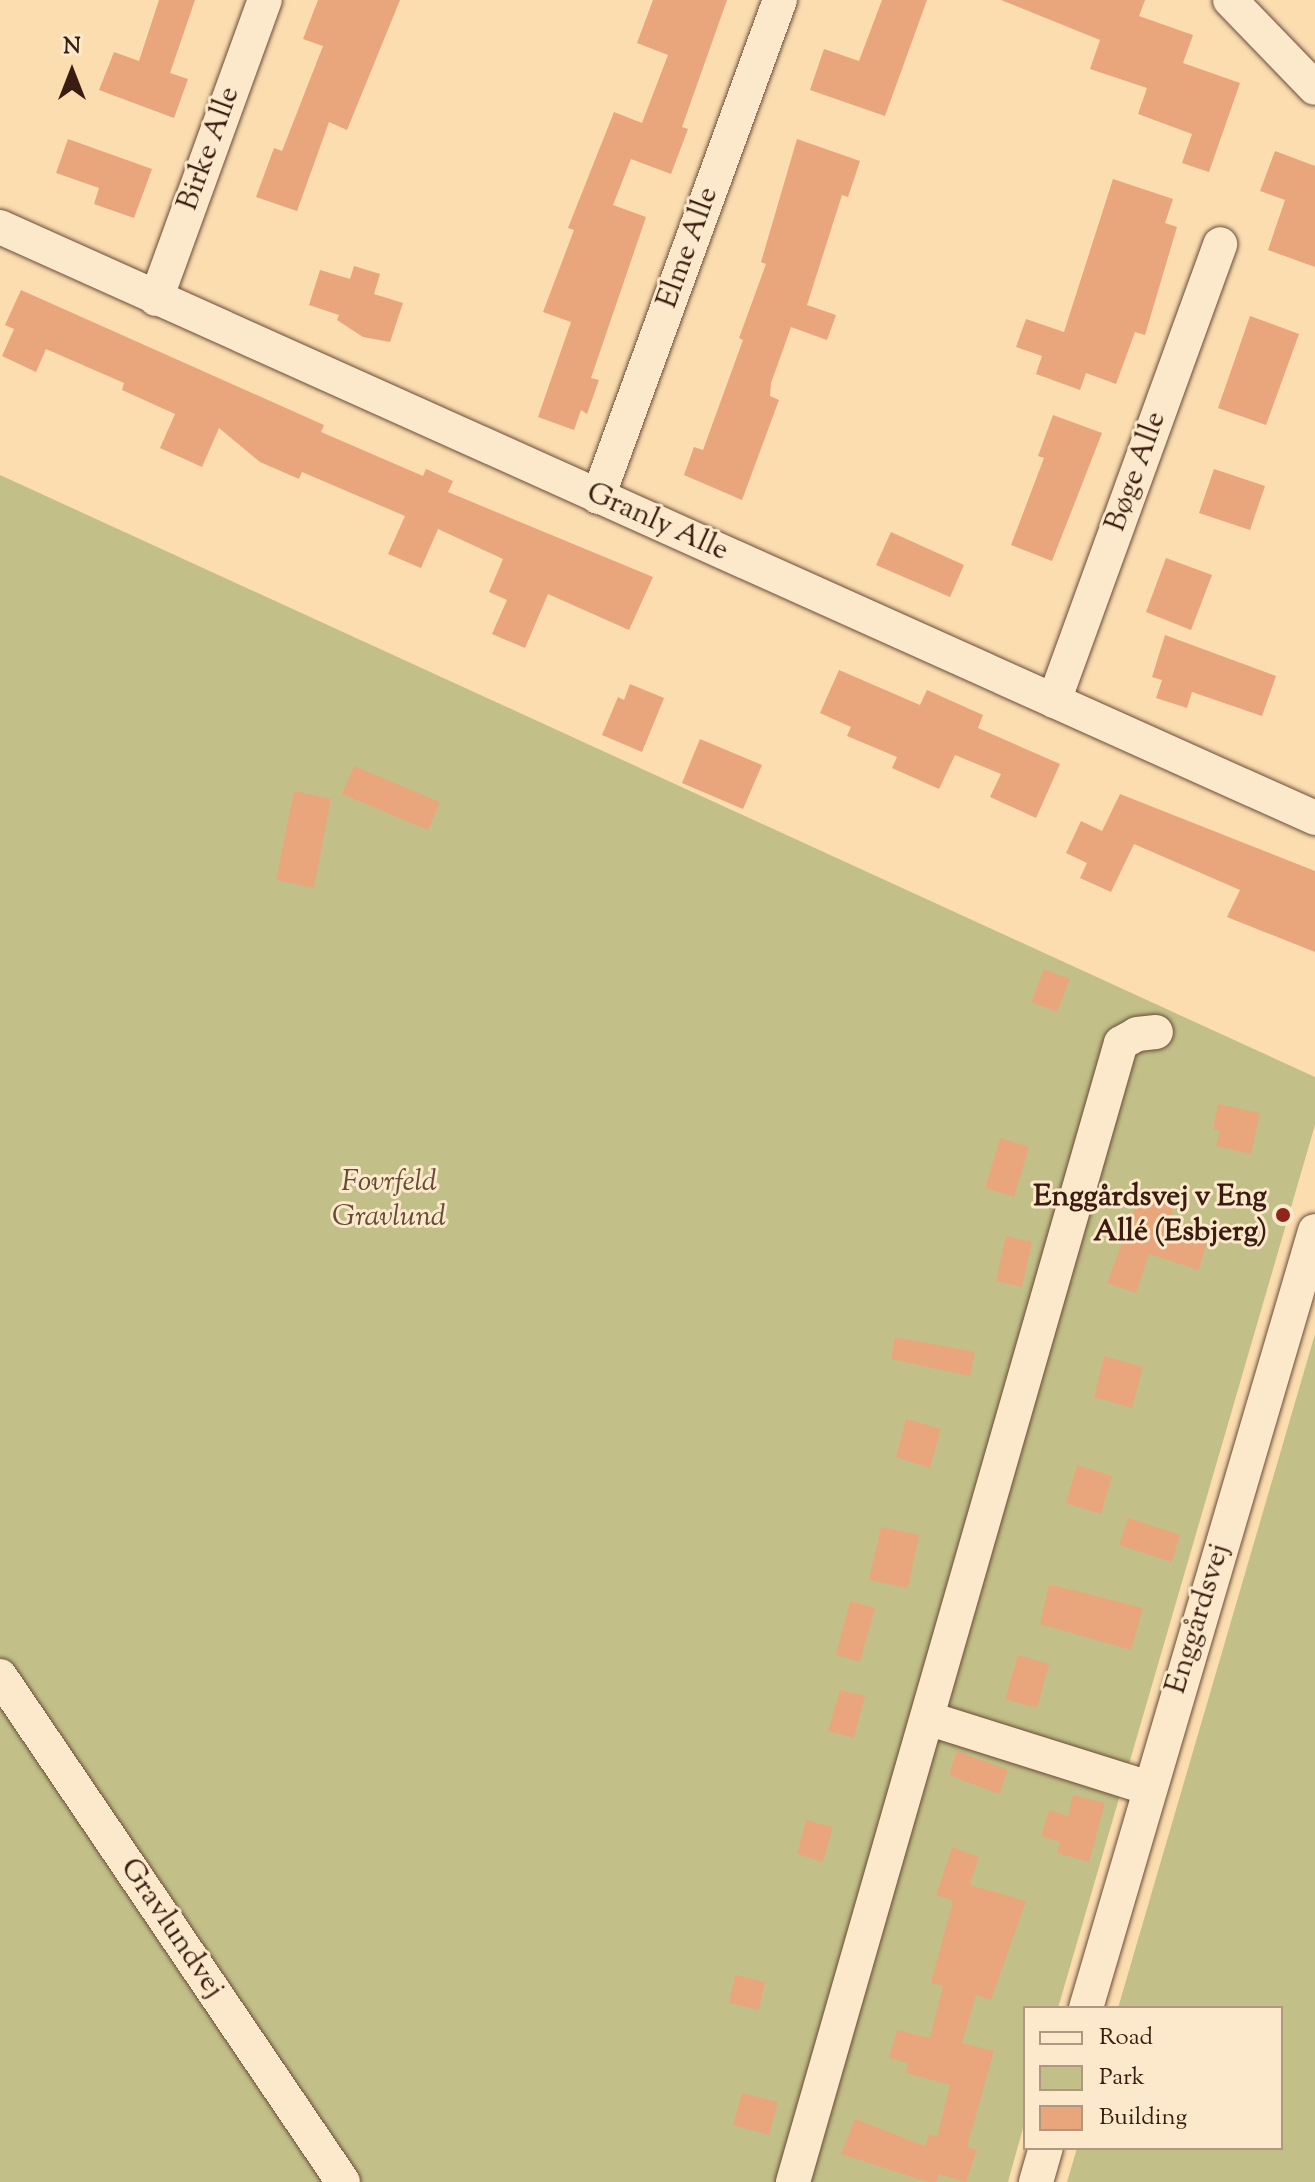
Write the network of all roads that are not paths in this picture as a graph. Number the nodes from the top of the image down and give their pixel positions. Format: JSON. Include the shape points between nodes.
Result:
{"nodes":[{"id":1,"x":265,"y":0,"type":"edge"},
{"id":2,"x":780,"y":0,"type":"edge"},
{"id":3,"x":1230,"y":0,"type":"edge"},
{"id":4,"x":1315,"y":88,"type":"edge"},
{"id":5,"x":0,"y":227,"type":"edge"},
{"id":6,"x":1220,"y":244,"type":"dead end"},
{"id":7,"x":156,"y":299,"type":"junction"},
{"id":8,"x":598,"y":497,"type":"junction"},
{"id":9,"x":1054,"y":701,"type":"junction"},
{"id":10,"x":1315,"y":818,"type":"edge"},
{"id":11,"x":1156,"y":1032,"type":"dead end"},
{"id":12,"x":1315,"y":1231,"type":"edge"},
{"id":13,"x":0,"y":1676,"type":"edge"},
{"id":14,"x":930,"y":1719,"type":"junction"},
{"id":15,"x":1149,"y":1788,"type":"junction"},
{"id":16,"x":1087,"y":2006,"type":"edge"},
{"id":17,"x":1045,"y":2150,"type":"edge"},
{"id":18,"x":343,"y":2182,"type":"edge"},
{"id":19,"x":793,"y":2182,"type":"edge"},
{"id":20,"x":1036,"y":2182,"type":"edge"}],
"edges":[{"from":1,"to":7,"type":"street","name":"Birke Alle"},
{"from":2,"to":8,"type":"street","name":"Elme Alle"},
{"from":3,"to":4,"type":"street"},
{"from":5,"to":7,"type":"street","name":"Granly Alle"},
{"from":6,"to":9,"type":"street","name":"Bøge Alle"},
{"from":7,"to":8,"type":"street","name":"Granly Alle"},
{"from":8,"to":9,"type":"street","name":"Granly Alle"},
{"from":9,"to":10,"type":"street","name":"Granly Alle"},
{"from":11,"to":14,"type":"street","via":[[1121,1043]]},
{"from":12,"to":15,"type":"street","name":"Enggårdsvej"},
{"from":13,"to":18,"type":"street","name":"Gravlundvej"},
{"from":14,"to":15,"type":"street"},
{"from":14,"to":19,"type":"street"},
{"from":15,"to":16,"type":"street","name":"Enggårdsvej"},
{"from":17,"to":20,"type":"street"}]}
